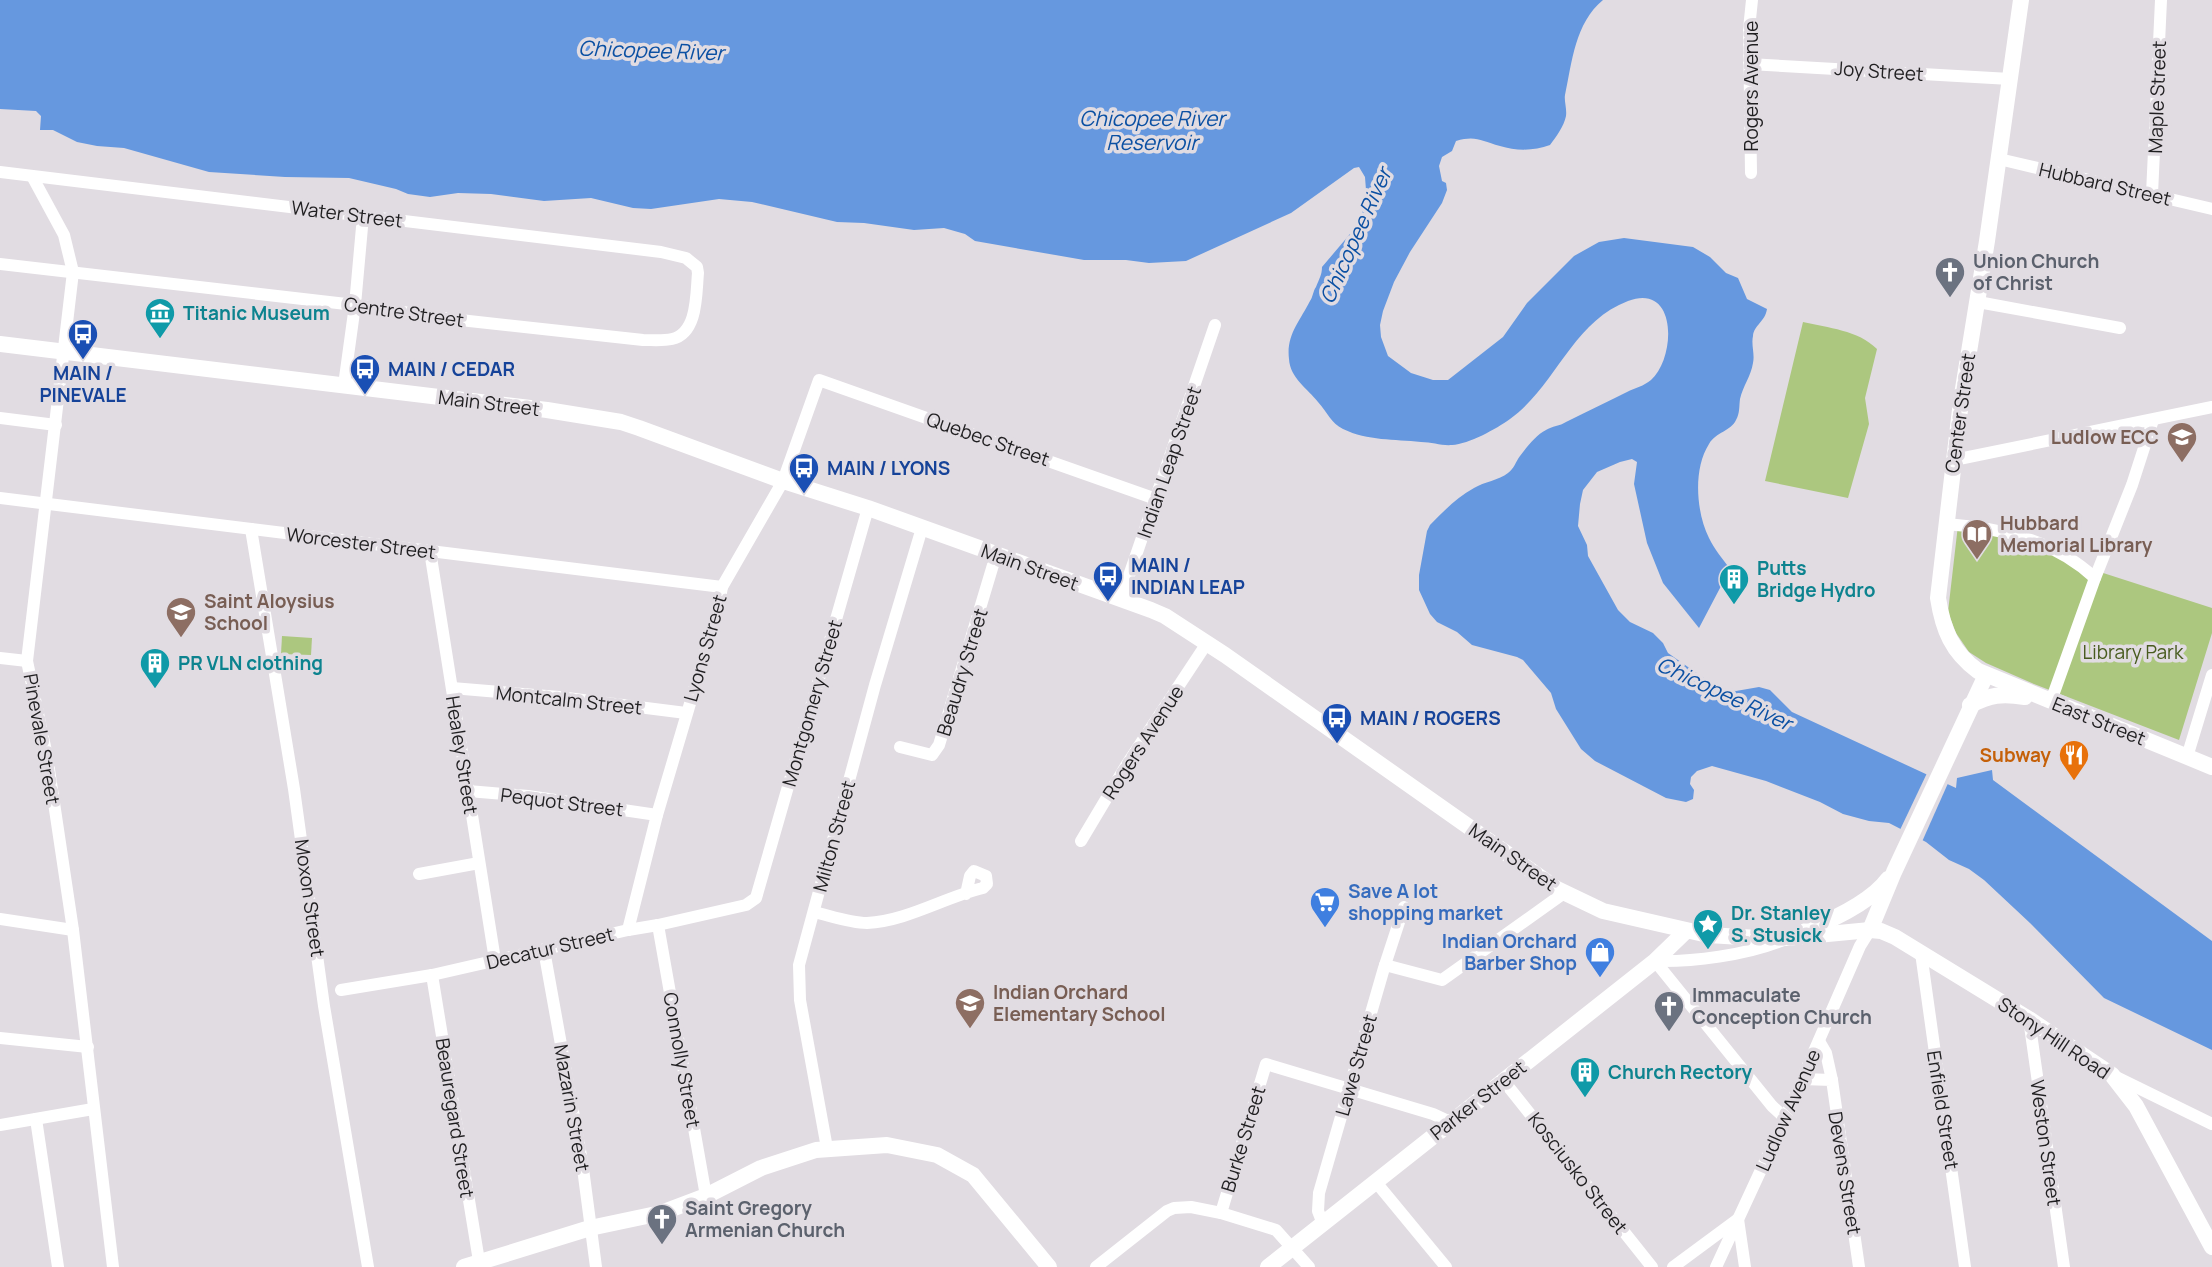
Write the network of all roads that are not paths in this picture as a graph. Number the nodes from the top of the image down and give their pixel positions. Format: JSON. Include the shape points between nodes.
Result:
{"nodes":[{"id":1,"x":1752,"y":0,"type":"edge"},
{"id":2,"x":2021,"y":0,"type":"edge"},
{"id":3,"x":2161,"y":0,"type":"edge"},
{"id":4,"x":1749,"y":64,"type":"junction"},
{"id":5,"x":2010,"y":79,"type":"junction"},
{"id":6,"x":1999,"y":159,"type":"junction"},
{"id":7,"x":0,"y":172,"type":"edge"},
{"id":8,"x":1752,"y":173,"type":"dead end"},
{"id":9,"x":32,"y":176,"type":"junction"},
{"id":10,"x":2152,"y":194,"type":"junction"},
{"id":11,"x":2212,"y":209,"type":"edge"},
{"id":12,"x":363,"y":216,"type":"junction"},
{"id":13,"x":0,"y":264,"type":"edge"},
{"id":14,"x":73,"y":272,"type":"junction"},
{"id":15,"x":1978,"y":302,"type":"junction"},
{"id":16,"x":355,"y":305,"type":"junction"},
{"id":17,"x":1216,"y":325,"type":"dead end"},
{"id":18,"x":2120,"y":328,"type":"dead end"},
{"id":19,"x":682,"y":335,"type":"joint"},
{"id":20,"x":0,"y":344,"type":"edge"},
{"id":21,"x":65,"y":352,"type":"junction"},
{"id":22,"x":819,"y":380,"type":"joint"},
{"id":23,"x":344,"y":385,"type":"junction"},
{"id":24,"x":2212,"y":407,"type":"edge"},
{"id":25,"x":0,"y":418,"type":"edge"},
{"id":26,"x":2152,"y":420,"type":"junction"},
{"id":27,"x":56,"y":425,"type":"junction"},
{"id":28,"x":1954,"y":460,"type":"junction"},
{"id":29,"x":783,"y":481,"type":"junction"},
{"id":30,"x":0,"y":498,"type":"edge"},
{"id":31,"x":1156,"y":499,"type":"junction"},
{"id":32,"x":47,"y":503,"type":"junction"},
{"id":33,"x":867,"y":508,"type":"junction"},
{"id":34,"x":1945,"y":524,"type":"junction"},
{"id":35,"x":922,"y":528,"type":"junction"},
{"id":36,"x":251,"y":529,"type":"junction"},
{"id":37,"x":429,"y":551,"type":"junction"},
{"id":38,"x":996,"y":555,"type":"junction"},
{"id":39,"x":2095,"y":578,"type":"junction"},
{"id":40,"x":722,"y":587,"type":"junction"},
{"id":41,"x":1121,"y":599,"type":"junction"},
{"id":42,"x":1950,"y":640,"type":"junction"},
{"id":43,"x":1207,"y":643,"type":"junction"},
{"id":44,"x":0,"y":658,"type":"edge"},
{"id":45,"x":27,"y":661,"type":"junction"},
{"id":46,"x":1986,"y":675,"type":"junction"},
{"id":47,"x":2212,"y":675,"type":"edge"},
{"id":48,"x":452,"y":688,"type":"junction"},
{"id":49,"x":2052,"y":701,"type":"junction"},
{"id":50,"x":1970,"y":705,"type":"junction"},
{"id":51,"x":686,"y":713,"type":"junction"},
{"id":52,"x":900,"y":747,"type":"dead end"},
{"id":53,"x":2187,"y":757,"type":"junction"},
{"id":54,"x":2212,"y":767,"type":"edge"},
{"id":55,"x":468,"y":791,"type":"junction"},
{"id":56,"x":657,"y":815,"type":"junction"},
{"id":57,"x":1081,"y":841,"type":"dead end"},
{"id":58,"x":479,"y":863,"type":"junction"},
{"id":59,"x":1894,"y":872,"type":"junction"},
{"id":60,"x":419,"y":874,"type":"dead end"},
{"id":61,"x":1564,"y":893,"type":"junction"},
{"id":62,"x":966,"y":894,"type":"dead end"},
{"id":63,"x":756,"y":898,"type":"joint"},
{"id":64,"x":1404,"y":907,"type":"dead end"},
{"id":65,"x":814,"y":912,"type":"junction"},
{"id":66,"x":0,"y":919,"type":"edge"},
{"id":67,"x":658,"y":925,"type":"junction"},
{"id":68,"x":73,"y":930,"type":"junction"},
{"id":69,"x":628,"y":930,"type":"junction"},
{"id":70,"x":1870,"y":930,"type":"junction"},
{"id":71,"x":1686,"y":931,"type":"junction"},
{"id":72,"x":1789,"y":938,"type":"junction"},
{"id":73,"x":544,"y":950,"type":"junction"},
{"id":74,"x":1921,"y":953,"type":"junction"},
{"id":75,"x":495,"y":960,"type":"junction"},
{"id":76,"x":1655,"y":961,"type":"junction"},
{"id":77,"x":1385,"y":964,"type":"junction"},
{"id":78,"x":432,"y":975,"type":"junction"},
{"id":79,"x":1972,"y":983,"type":"joint"},
{"id":80,"x":341,"y":990,"type":"dead end"},
{"id":81,"x":2029,"y":1019,"type":"junction"},
{"id":82,"x":0,"y":1038,"type":"edge"},
{"id":83,"x":1819,"y":1041,"type":"junction"},
{"id":84,"x":88,"y":1046,"type":"junction"},
{"id":85,"x":2112,"y":1075,"type":"junction"},
{"id":86,"x":1802,"y":1079,"type":"junction"},
{"id":87,"x":1503,"y":1080,"type":"junction"},
{"id":88,"x":1832,"y":1080,"type":"junction"},
{"id":89,"x":1349,"y":1088,"type":"junction"},
{"id":90,"x":93,"y":1109,"type":"junction"},
{"id":91,"x":1785,"y":1118,"type":"junction"},
{"id":92,"x":36,"y":1119,"type":"junction"},
{"id":93,"x":1450,"y":1122,"type":"junction"},
{"id":94,"x":2212,"y":1124,"type":"edge"},
{"id":95,"x":0,"y":1125,"type":"edge"},
{"id":96,"x":828,"y":1148,"type":"junction"},
{"id":97,"x":1375,"y":1181,"type":"junction"},
{"id":98,"x":706,"y":1196,"type":"junction"},
{"id":99,"x":1221,"y":1213,"type":"junction"},
{"id":100,"x":1738,"y":1219,"type":"junction"},
{"id":101,"x":1323,"y":1224,"type":"junction"},
{"id":102,"x":590,"y":1228,"type":"junction"},
{"id":103,"x":2212,"y":1247,"type":"edge"},
{"id":104,"x":1293,"y":1248,"type":"junction"},
{"id":105,"x":472,"y":1264,"type":"edge"},
{"id":106,"x":58,"y":1267,"type":"edge"},
{"id":107,"x":113,"y":1267,"type":"edge"},
{"id":108,"x":368,"y":1267,"type":"edge"},
{"id":109,"x":596,"y":1267,"type":"edge"},
{"id":110,"x":1049,"y":1267,"type":"edge"},
{"id":111,"x":1096,"y":1267,"type":"edge"},
{"id":112,"x":1268,"y":1267,"type":"edge"},
{"id":113,"x":1309,"y":1267,"type":"edge"},
{"id":114,"x":1447,"y":1267,"type":"edge"},
{"id":115,"x":1652,"y":1267,"type":"edge"},
{"id":116,"x":1673,"y":1267,"type":"edge"},
{"id":117,"x":1716,"y":1267,"type":"edge"},
{"id":118,"x":1745,"y":1267,"type":"edge"},
{"id":119,"x":1859,"y":1267,"type":"edge"},
{"id":120,"x":1965,"y":1267,"type":"edge"},
{"id":121,"x":2064,"y":1267,"type":"edge"}],
"edges":[{"from":1,"to":4,"type":"street","name":"Rogers Avenue"},
{"from":2,"to":5,"type":"main road","name":"Center Street"},
{"from":3,"to":10,"type":"street","name":"Maple Street"},
{"from":4,"to":5,"type":"street","name":"Joy Street"},
{"from":4,"to":8,"type":"street","name":"Rogers Avenue"},
{"from":5,"to":6,"type":"main road","name":"Center Street"},
{"from":6,"to":10,"type":"street","name":"Hubbard Street"},
{"from":6,"to":15,"type":"main road","name":"Center Street"},
{"from":7,"to":9,"type":"street","name":"Water Street"},
{"from":9,"to":12,"type":"street","name":"Water Street"},
{"from":9,"to":14,"type":"street","name":"Pinevale Street","via":[[64,235]]},
{"from":10,"to":11,"type":"street","name":"Hubbard Street"},
{"from":12,"to":16,"type":"street"},
{"from":12,"to":19,"type":"street","name":"Water Street","via":[[686,258],[698,273],[690,324]]},
{"from":13,"to":14,"type":"street","name":"Centre Street"},
{"from":14,"to":16,"type":"street","name":"Centre Street"},
{"from":14,"to":21,"type":"street","name":"Pinevale Street"},
{"from":15,"to":18,"type":"street"},
{"from":15,"to":28,"type":"main road","name":"Center Street"},
{"from":16,"to":19,"type":"street","name":"Centre Street","via":[[610,338],[661,340]]},
{"from":16,"to":23,"type":"street"},
{"from":17,"to":31,"type":"street","name":"Indian Leap Street"},
{"from":20,"to":21,"type":"main road","name":"Main Street"},
{"from":21,"to":23,"type":"main road","name":"Main Street"},
{"from":21,"to":27,"type":"street","name":"Pinevale Street"},
{"from":22,"to":29,"type":"street","name":"Lyons Street"},
{"from":22,"to":31,"type":"street","name":"Quebec Street"},
{"from":23,"to":29,"type":"main road","name":"Main Street","via":[[621,422]]},
{"from":24,"to":26,"type":"street"},
{"from":25,"to":27,"type":"street"},
{"from":26,"to":28,"type":"street"},
{"from":26,"to":39,"type":"street"},
{"from":27,"to":32,"type":"street","name":"Pinevale Street"},
{"from":28,"to":34,"type":"main road","name":"Center Street"},
{"from":29,"to":33,"type":"main road","name":"Main Street"},
{"from":29,"to":40,"type":"street","name":"Lyons Street"},
{"from":30,"to":32,"type":"street","name":"Worcester Street"},
{"from":31,"to":41,"type":"street","name":"Indian Leap Street"},
{"from":32,"to":36,"type":"street","name":"Worcester Street"},
{"from":32,"to":45,"type":"street","name":"Pinevale Street"},
{"from":33,"to":35,"type":"main road","name":"Main Street"},
{"from":33,"to":63,"type":"street","name":"Montgomery Street"},
{"from":34,"to":39,"type":"street","via":[[2016,534],[2062,553]]},
{"from":34,"to":42,"type":"main road","name":"Center Street","via":[[1938,598],[1941,622]]},
{"from":35,"to":38,"type":"main road","name":"Main Street"},
{"from":35,"to":65,"type":"street","name":"Milton Street"},
{"from":36,"to":37,"type":"street","name":"Worcester Street"},
{"from":36,"to":108,"type":"street","name":"Moxon Street"},
{"from":37,"to":40,"type":"street","name":"Worcester Street"},
{"from":37,"to":48,"type":"street","name":"Healey Street"},
{"from":38,"to":41,"type":"main road","name":"Main Street"},
{"from":38,"to":52,"type":"street","name":"Beaudry Street","via":[[940,745],[932,755]]},
{"from":39,"to":49,"type":"street"},
{"from":40,"to":51,"type":"street","name":"Lyons Street"},
{"from":41,"to":43,"type":"main road","name":"Main Street","via":[[1165,616]]},
{"from":42,"to":46,"type":"main road","name":"Center Street","via":[[1969,664]]},
{"from":42,"to":50,"type":"main road","via":[[1968,683]]},
{"from":43,"to":57,"type":"street","name":"Rogers Avenue"},
{"from":43,"to":61,"type":"main road","name":"Main Street"},
{"from":44,"to":45,"type":"street"},
{"from":45,"to":68,"type":"street","name":"Pinevale Street","via":[[47,756]]},
{"from":46,"to":49,"type":"main road","name":"East Street"},
{"from":46,"to":50,"type":"main road"},
{"from":47,"to":53,"type":"street"},
{"from":48,"to":51,"type":"street","name":"Montcalm Street"},
{"from":48,"to":55,"type":"street","name":"Healey Street"},
{"from":49,"to":50,"type":"main road","via":[[2003,694]]},
{"from":49,"to":53,"type":"main road","name":"East Street"},
{"from":50,"to":59,"type":"main road","name":"Ludlow Avenue"},
{"from":51,"to":56,"type":"street","name":"Lyons Street"},
{"from":53,"to":54,"type":"main road","name":"East Street"},
{"from":55,"to":56,"type":"street","name":"Pequot Street"},
{"from":55,"to":58,"type":"street","name":"Healey Street"},
{"from":56,"to":69,"type":"street","name":"Lyons Street"},
{"from":58,"to":60,"type":"street"},
{"from":58,"to":75,"type":"street","name":"Healey Street"},
{"from":59,"to":70,"type":"main road","name":"Ludlow Avenue"},
{"from":59,"to":72,"type":"main road","via":[[1872,896]]},
{"from":61,"to":71,"type":"main road","name":"Main Street","via":[[1603,911]]},
{"from":61,"to":77,"type":"street","via":[[1442,980]]},
{"from":62,"to":65,"type":"street","via":[[867,923]]},
{"from":63,"to":67,"type":"street","name":"Decatur Street","via":[[746,905]]},
{"from":64,"to":77,"type":"street","name":"Lawe Street"},
{"from":65,"to":96,"type":"street","name":"Milton Street","via":[[800,958],[799,992]]},
{"from":66,"to":68,"type":"street"},
{"from":67,"to":69,"type":"street","name":"Decatur Street"},
{"from":67,"to":98,"type":"street","name":"Connolly Street"},
{"from":68,"to":84,"type":"street","name":"Pinevale Street"},
{"from":69,"to":73,"type":"street","name":"Decatur Street"},
{"from":70,"to":72,"type":"main road","name":"Main Street"},
{"from":70,"to":74,"type":"main road","name":"Main Street","via":[[1895,937]]},
{"from":70,"to":83,"type":"street","name":"Ludlow Avenue"},
{"from":71,"to":72,"type":"main road","name":"Main Street","via":[[1731,938]]},
{"from":71,"to":76,"type":"main road","name":"Parker Street"},
{"from":72,"to":76,"type":"street","via":[[1745,952]]},
{"from":73,"to":75,"type":"street","name":"Decatur Street"},
{"from":73,"to":102,"type":"street","name":"Mazarin Street"},
{"from":74,"to":79,"type":"main road","name":"Main Street"},
{"from":74,"to":120,"type":"street","name":"Enfield Street"},
{"from":75,"to":78,"type":"street","name":"Decatur Street"},
{"from":76,"to":87,"type":"main road","name":"Parker Street"},
{"from":76,"to":91,"type":"street"},
{"from":77,"to":89,"type":"street","name":"Lawe Street"},
{"from":78,"to":80,"type":"street","name":"Decatur Street"},
{"from":78,"to":105,"type":"street","name":"Beauregard Street"},
{"from":79,"to":81,"type":"main road","name":"Stony Hill Road"},
{"from":81,"to":85,"type":"main road","name":"Stony Hill Road"},
{"from":81,"to":121,"type":"street","name":"Weston Street"},
{"from":82,"to":84,"type":"street"},
{"from":83,"to":86,"type":"street","name":"Ludlow Avenue"},
{"from":83,"to":88,"type":"street","name":"Devens Street"},
{"from":84,"to":90,"type":"street","name":"Pinevale Street"},
{"from":85,"to":94,"type":"street"},
{"from":85,"to":103,"type":"main road","name":"Stony Hill Road","via":[[2136,1107]]},
{"from":86,"to":88,"type":"street"},
{"from":86,"to":91,"type":"street","name":"Ludlow Avenue"},
{"from":87,"to":93,"type":"main road","name":"Parker Street"},
{"from":87,"to":115,"type":"street","name":"Kosciusko Street"},
{"from":88,"to":119,"type":"street","name":"Devens Street"},
{"from":89,"to":93,"type":"street"},
{"from":89,"to":99,"type":"street","name":"Burke Street","via":[[1266,1064]]},
{"from":89,"to":101,"type":"street","name":"Lawe Street","via":[[1319,1193]]},
{"from":90,"to":92,"type":"street"},
{"from":90,"to":107,"type":"street","name":"Pinevale Street"},
{"from":91,"to":100,"type":"street","name":"Ludlow Avenue"},
{"from":92,"to":95,"type":"street"},
{"from":92,"to":106,"type":"street"},
{"from":93,"to":97,"type":"main road","name":"Parker Street"},
{"from":96,"to":98,"type":"main road","via":[[761,1168]]},
{"from":96,"to":110,"type":"main road","via":[[887,1145],[937,1155],[973,1175]]},
{"from":97,"to":101,"type":"main road","name":"Parker Street"},
{"from":97,"to":114,"type":"street"},
{"from":98,"to":102,"type":"main road","via":[[661,1213]]},
{"from":99,"to":104,"type":"street","via":[[1276,1230]]},
{"from":99,"to":111,"type":"street","via":[[1191,1207],[1167,1211]]},
{"from":100,"to":116,"type":"street"},
{"from":100,"to":117,"type":"street","name":"Ludlow Avenue"},
{"from":100,"to":118,"type":"street"},
{"from":101,"to":104,"type":"main road","name":"Parker Street"},
{"from":102,"to":105,"type":"main road"},
{"from":102,"to":109,"type":"street","name":"Mazarin Street"},
{"from":104,"to":112,"type":"main road","name":"Parker Street"},
{"from":104,"to":113,"type":"street"}]}
